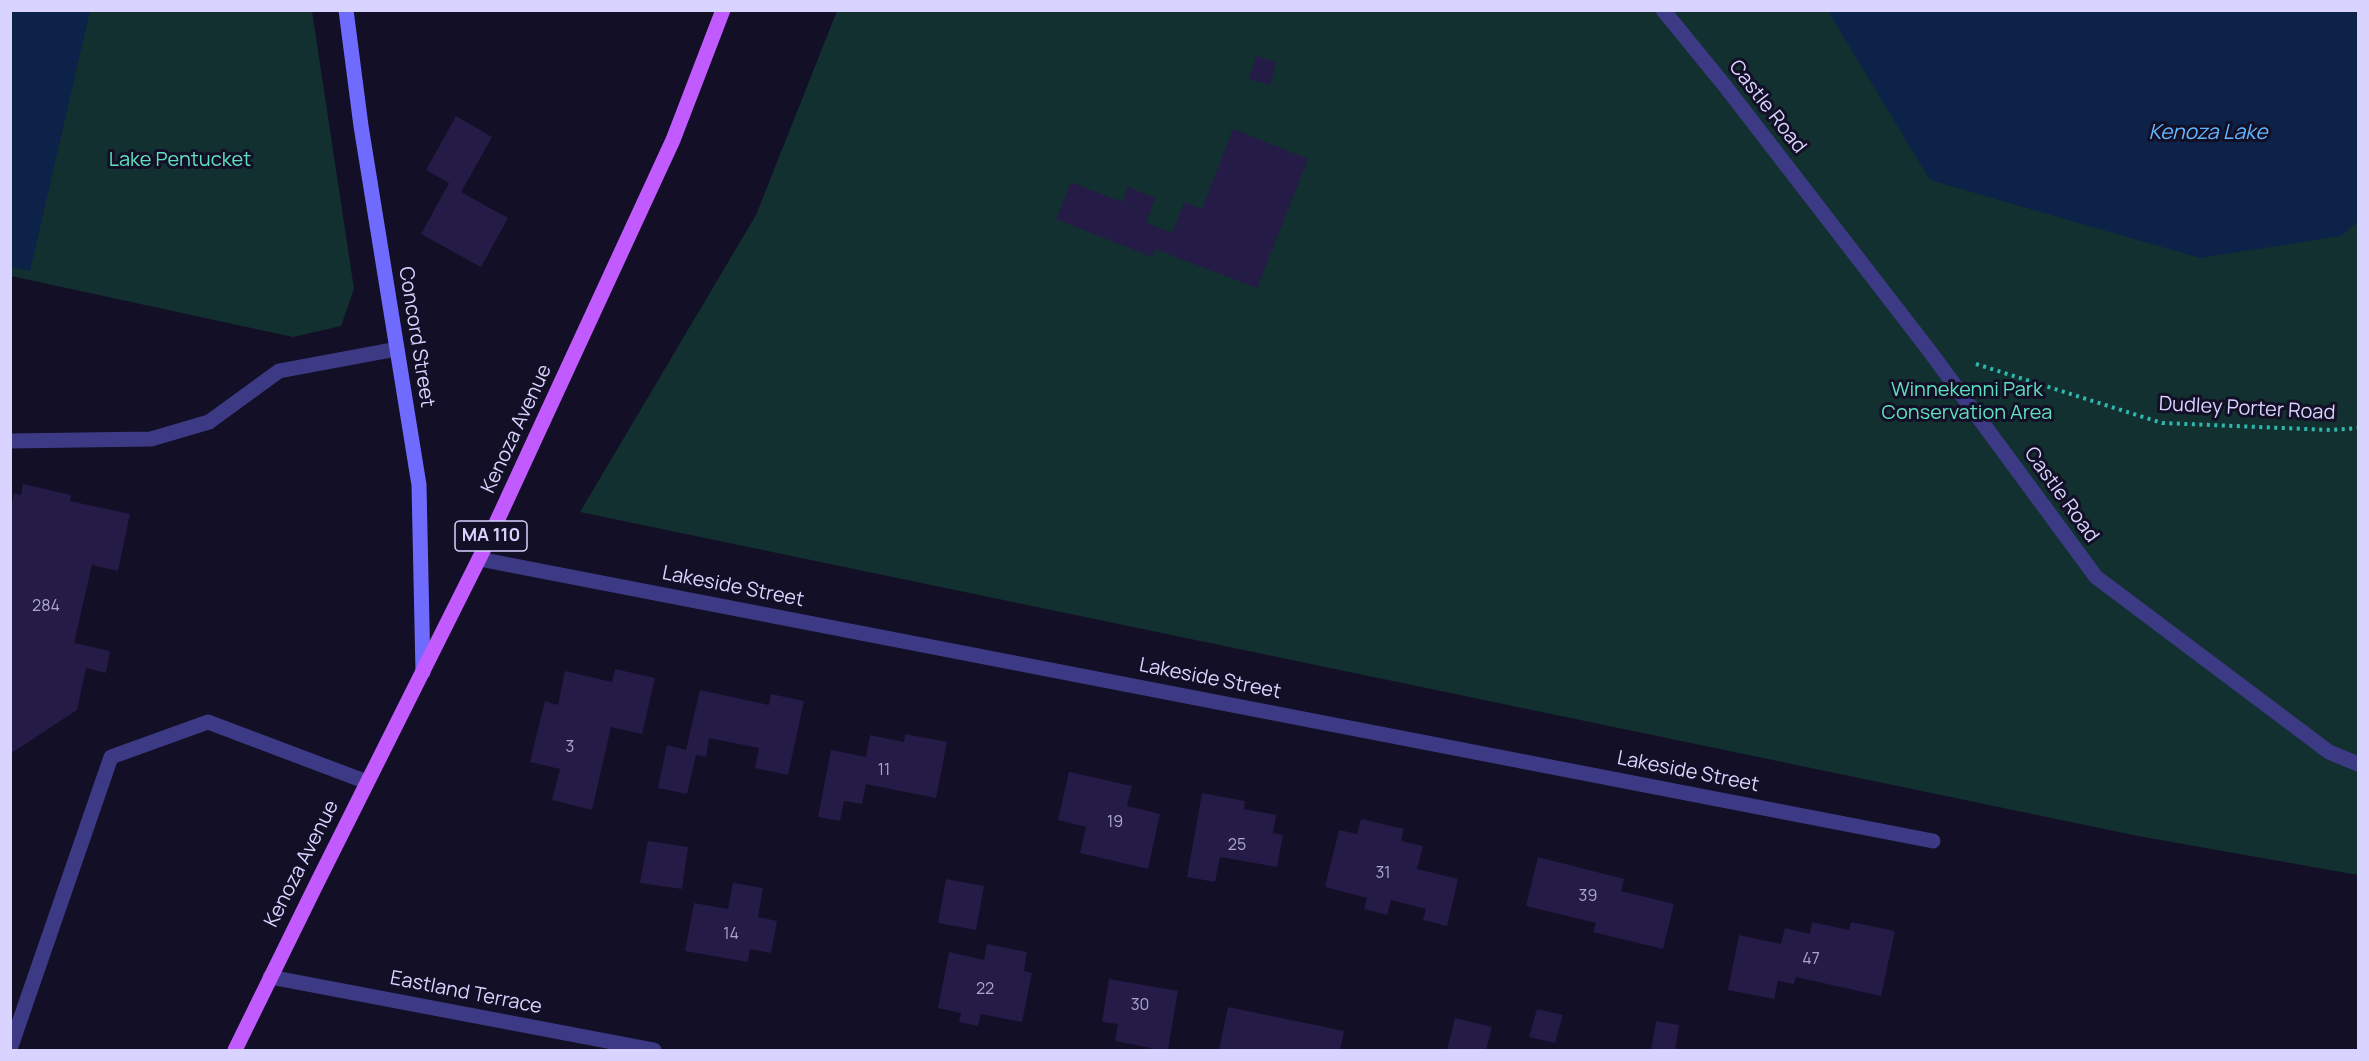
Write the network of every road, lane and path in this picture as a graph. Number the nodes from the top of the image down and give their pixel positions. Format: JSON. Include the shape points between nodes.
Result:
{"nodes":[{"id":1,"x":346,"y":10,"type":"edge"},
{"id":2,"x":723,"y":10,"type":"edge"},
{"id":3,"x":1663,"y":10,"type":"edge"},
{"id":4,"x":1928,"y":348,"type":"junction"},
{"id":5,"x":397,"y":349,"type":"junction"},
{"id":6,"x":2358,"y":428,"type":"edge"},
{"id":7,"x":10,"y":441,"type":"edge"},
{"id":8,"x":479,"y":559,"type":"junction"},
{"id":9,"x":423,"y":672,"type":"junction"},
{"id":10,"x":2358,"y":764,"type":"edge"},
{"id":11,"x":368,"y":782,"type":"junction"},
{"id":12,"x":1934,"y":841,"type":"dead end"},
{"id":13,"x":270,"y":977,"type":"junction"},
{"id":14,"x":10,"y":1049,"type":"edge"},
{"id":15,"x":235,"y":1050,"type":"edge"},
{"id":16,"x":654,"y":1050,"type":"edge"}],
"edges":[{"from":1,"to":5,"type":"main road","name":"Concord Street"},
{"from":2,"to":8,"type":"main road","name":"Kenoza Avenue","number":"MA 110","via":[[673,140]]},
{"from":3,"to":4,"type":"street","name":"Castle Road"},
{"from":4,"to":6,"type":"path","name":"Dudley Porter Road","via":[[2162,423]]},
{"from":4,"to":10,"type":"street","name":"Castle Road","via":[[2096,578],[2329,752]]},
{"from":5,"to":7,"type":"street","via":[[279,371],[209,422],[151,439]]},
{"from":5,"to":9,"type":"main road","name":"Concord Street","via":[[419,485]]},
{"from":8,"to":9,"type":"main road","name":"Kenoza Avenue","number":"MA 110"},
{"from":8,"to":12,"type":"street","name":"Lakeside Street"},
{"from":9,"to":11,"type":"main road","name":"Kenoza Avenue","number":"MA 110"},
{"from":11,"to":13,"type":"main road","name":"Kenoza Avenue","number":"MA 110"},
{"from":11,"to":14,"type":"street","via":[[208,722],[111,758]]},
{"from":13,"to":15,"type":"main road","name":"Kenoza Avenue","number":"MA 110"},
{"from":13,"to":16,"type":"street","name":"Eastland Terrace"}]}
